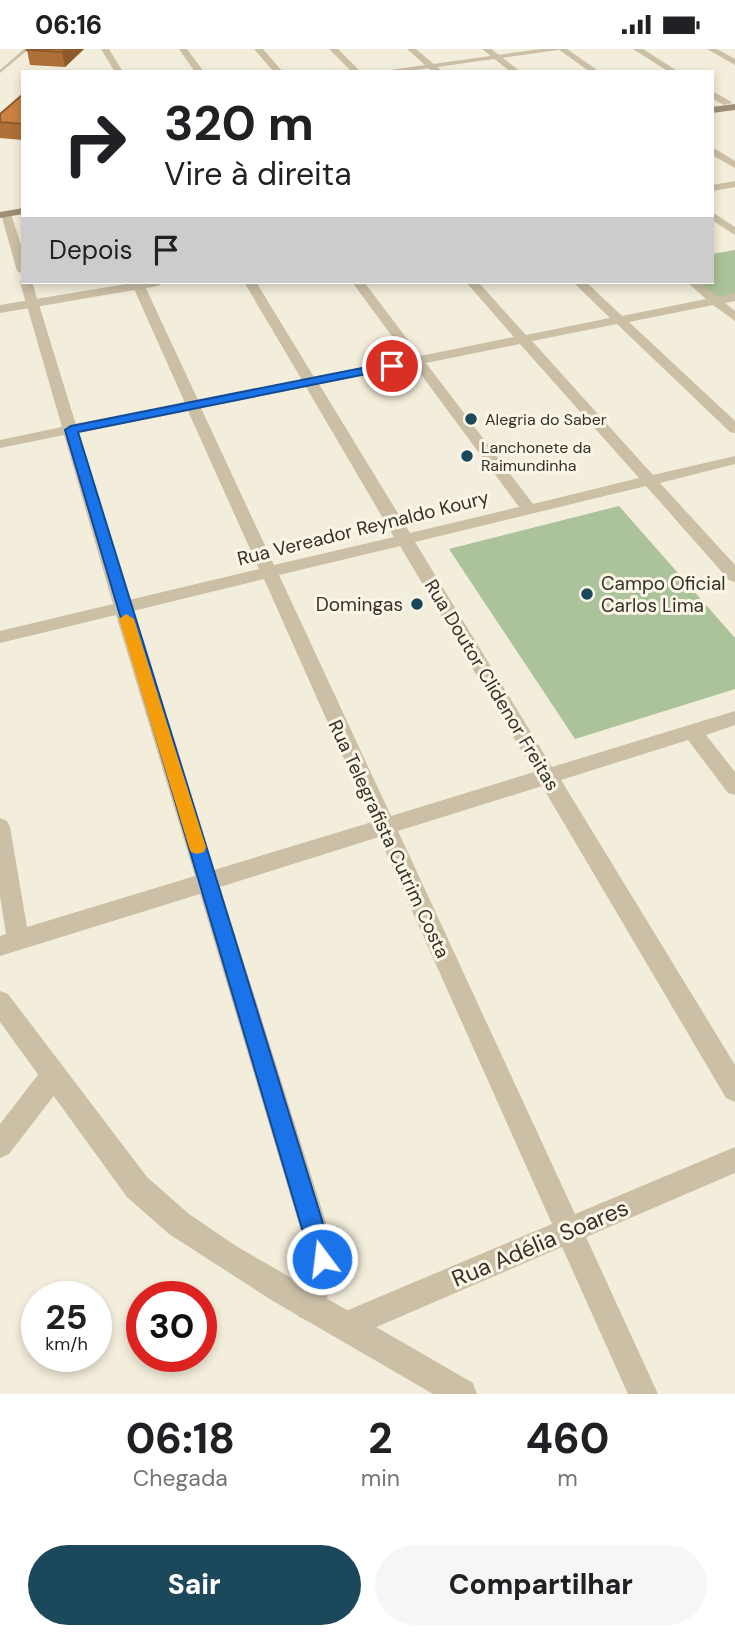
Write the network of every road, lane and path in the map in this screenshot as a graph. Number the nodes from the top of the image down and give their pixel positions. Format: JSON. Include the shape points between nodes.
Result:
{"nodes":[{"id":1,"x":27,"y":49,"type":"edge"},
{"id":2,"x":106,"y":49,"type":"edge"},
{"id":3,"x":183,"y":49,"type":"edge"},
{"id":4,"x":258,"y":49,"type":"edge"},
{"id":5,"x":333,"y":49,"type":"edge"},
{"id":6,"x":411,"y":49,"type":"edge"},
{"id":7,"x":486,"y":49,"type":"edge"},
{"id":8,"x":562,"y":49,"type":"edge"},
{"id":9,"x":637,"y":49,"type":"edge"},
{"id":10,"x":711,"y":49,"type":"edge"},
{"id":11,"x":497,"y":57,"type":"junction"},
{"id":12,"x":735,"y":62,"type":"edge"},
{"id":13,"x":431,"y":65,"type":"junction"},
{"id":14,"x":118,"y":70,"type":"edge"},
{"id":15,"x":199,"y":70,"type":"edge"},
{"id":16,"x":277,"y":70,"type":"edge"},
{"id":17,"x":355,"y":70,"type":"edge"},
{"id":18,"x":394,"y":70,"type":"edge"},
{"id":19,"x":437,"y":70,"type":"edge"},
{"id":20,"x":514,"y":70,"type":"edge"},
{"id":21,"x":593,"y":70,"type":"edge"},
{"id":22,"x":673,"y":70,"type":"edge"},
{"id":23,"x":0,"y":72,"type":"edge"},
{"id":24,"x":714,"y":95,"type":"edge"},
{"id":25,"x":714,"y":105,"type":"edge"},
{"id":26,"x":733,"y":105,"type":"edge"},
{"id":27,"x":714,"y":110,"type":"edge"},
{"id":28,"x":714,"y":151,"type":"edge"},
{"id":29,"x":735,"y":165,"type":"edge"},
{"id":30,"x":735,"y":184,"type":"edge"},
{"id":31,"x":714,"y":188,"type":"edge"},
{"id":32,"x":21,"y":206,"type":"edge"},
{"id":33,"x":21,"y":211,"type":"edge"},
{"id":34,"x":2,"y":212,"type":"edge"},
{"id":35,"x":714,"y":216,"type":"edge"},
{"id":36,"x":735,"y":232,"type":"edge"},
{"id":37,"x":21,"y":265,"type":"edge"},
{"id":38,"x":27,"y":284,"type":"edge"},
{"id":39,"x":138,"y":284,"type":"edge"},
{"id":40,"x":144,"y":284,"type":"edge"},
{"id":41,"x":251,"y":284,"type":"edge"},
{"id":42,"x":360,"y":284,"type":"edge"},
{"id":43,"x":474,"y":284,"type":"edge"},
{"id":44,"x":581,"y":284,"type":"edge"},
{"id":45,"x":695,"y":284,"type":"edge"},
{"id":46,"x":735,"y":297,"type":"edge"},
{"id":47,"x":716,"y":301,"type":"junction"},
{"id":48,"x":32,"y":303,"type":"junction"},
{"id":49,"x":0,"y":309,"type":"edge"},
{"id":50,"x":735,"y":317,"type":"edge"},
{"id":51,"x":620,"y":320,"type":"junction"},
{"id":52,"x":524,"y":340,"type":"junction"},
{"id":53,"x":419,"y":360,"type":"junction"},
{"id":54,"x":310,"y":382,"type":"junction"},
{"id":55,"x":192,"y":405,"type":"junction"},
{"id":56,"x":735,"y":429,"type":"edge"},
{"id":57,"x":71,"y":430,"type":"junction"},
{"id":58,"x":0,"y":444,"type":"edge"},
{"id":59,"x":735,"y":460,"type":"edge"},
{"id":60,"x":649,"y":481,"type":"junction"},
{"id":61,"x":529,"y":510,"type":"junction"},
{"id":62,"x":405,"y":540,"type":"junction"},
{"id":63,"x":268,"y":573,"type":"junction"},
{"id":64,"x":735,"y":576,"type":"edge"},
{"id":65,"x":123,"y":608,"type":"junction"},
{"id":66,"x":0,"y":638,"type":"edge"},
{"id":67,"x":735,"y":718,"type":"edge"},
{"id":68,"x":692,"y":731,"type":"junction"},
{"id":69,"x":547,"y":776,"type":"junction"},
{"id":70,"x":735,"y":787,"type":"edge"},
{"id":71,"x":0,"y":827,"type":"edge"},
{"id":72,"x":383,"y":827,"type":"junction"},
{"id":73,"x":208,"y":881,"type":"junction"},
{"id":74,"x":9,"y":943,"type":"edge"},
{"id":75,"x":0,"y":1002,"type":"edge"},
{"id":76,"x":53,"y":1076,"type":"junction"},
{"id":77,"x":735,"y":1089,"type":"edge"},
{"id":78,"x":0,"y":1145,"type":"edge"},
{"id":79,"x":735,"y":1160,"type":"edge"},
{"id":80,"x":568,"y":1231,"type":"junction"},
{"id":81,"x":309,"y":1307,"type":"junction"},
{"id":82,"x":344,"y":1326,"type":"junction"},
{"id":83,"x":462,"y":1394,"type":"edge"},
{"id":84,"x":643,"y":1394,"type":"edge"}],
"edges":[{"from":1,"to":23,"type":"lane"},
{"from":2,"to":14,"type":"street"},
{"from":3,"to":15,"type":"street"},
{"from":4,"to":16,"type":"street"},
{"from":5,"to":17,"type":"street"},
{"from":6,"to":13,"type":"street"},
{"from":7,"to":11,"type":"street"},
{"from":8,"to":11,"type":"street"},
{"from":8,"to":21,"type":"street"},
{"from":9,"to":22,"type":"street"},
{"from":10,"to":12,"type":"street"},
{"from":11,"to":13,"type":"street"},
{"from":11,"to":20,"type":"street"},
{"from":13,"to":18,"type":"street"},
{"from":13,"to":19,"type":"street"},
{"from":24,"to":26,"type":"street"},
{"from":25,"to":26,"type":"main road"},
{"from":26,"to":27,"type":"main road"},
{"from":28,"to":29,"type":"street"},
{"from":30,"to":31,"type":"street"},
{"from":32,"to":34,"type":"main road"},
{"from":33,"to":34,"type":"main road"},
{"from":34,"to":37,"type":"street"},
{"from":35,"to":36,"type":"street"},
{"from":38,"to":48,"type":"street"},
{"from":39,"to":48,"type":"street"},
{"from":40,"to":55,"type":"street","name":"Rua Telegrafista Cutrim Costa"},
{"from":41,"to":54,"type":"street","name":"Rua Doutor Clidenor Freitas"},
{"from":42,"to":53,"type":"street"},
{"from":43,"to":52,"type":"street"},
{"from":44,"to":51,"type":"street"},
{"from":45,"to":47,"type":"street"},
{"from":46,"to":47,"type":"street"},
{"from":47,"to":50,"type":"street"},
{"from":47,"to":51,"type":"street"},
{"from":48,"to":49,"type":"street"},
{"from":48,"to":57,"type":"street"},
{"from":51,"to":52,"type":"street"},
{"from":51,"to":56,"type":"street"},
{"from":52,"to":53,"type":"street"},
{"from":52,"to":60,"type":"street"},
{"from":53,"to":54,"type":"street"},
{"from":53,"to":61,"type":"street"},
{"from":54,"to":55,"type":"street"},
{"from":54,"to":62,"type":"street","name":"Rua Doutor Clidenor Freitas"},
{"from":55,"to":57,"type":"street"},
{"from":55,"to":63,"type":"street","name":"Rua Telegrafista Cutrim Costa"},
{"from":57,"to":58,"type":"street"},
{"from":57,"to":65,"type":"street"},
{"from":59,"to":60,"type":"street","name":"Rua Vereador Reynaldo Koury"},
{"from":60,"to":61,"type":"street","name":"Rua Vereador Reynaldo Koury"},
{"from":60,"to":64,"type":"street"},
{"from":61,"to":62,"type":"street","name":"Rua Vereador Reynaldo Koury"},
{"from":62,"to":63,"type":"street","name":"Rua Vereador Reynaldo Koury"},
{"from":62,"to":69,"type":"street","name":"Rua Doutor Clidenor Freitas"},
{"from":63,"to":65,"type":"street","name":"Rua Vereador Reynaldo Koury"},
{"from":63,"to":72,"type":"street","name":"Rua Telegrafista Cutrim Costa"},
{"from":65,"to":66,"type":"street","name":"Rua Vereador Reynaldo Koury"},
{"from":65,"to":73,"type":"street"},
{"from":67,"to":68,"type":"street"},
{"from":68,"to":69,"type":"street"},
{"from":68,"to":70,"type":"street"},
{"from":69,"to":72,"type":"street"},
{"from":69,"to":77,"type":"street","name":"Rua Doutor Clidenor Freitas"},
{"from":71,"to":74,"type":"street"},
{"from":72,"to":73,"type":"street"},
{"from":72,"to":80,"type":"street","name":"Rua Telegrafista Cutrim Costa"},
{"from":73,"to":74,"type":"street"},
{"from":73,"to":81,"type":"street","via":[[321,1251]]},
{"from":75,"to":76,"type":"street"},
{"from":76,"to":78,"type":"street"},
{"from":76,"to":81,"type":"street","via":[[151,1202],[214,1249]]},
{"from":79,"to":80,"type":"street","name":"Rua Adélia Soares"},
{"from":80,"to":82,"type":"street","name":"Rua Adélia Soares"},
{"from":80,"to":84,"type":"street","name":"Rua Telegrafista Cutrim Costa"},
{"from":81,"to":82,"type":"street"},
{"from":82,"to":83,"type":"street"}]}
